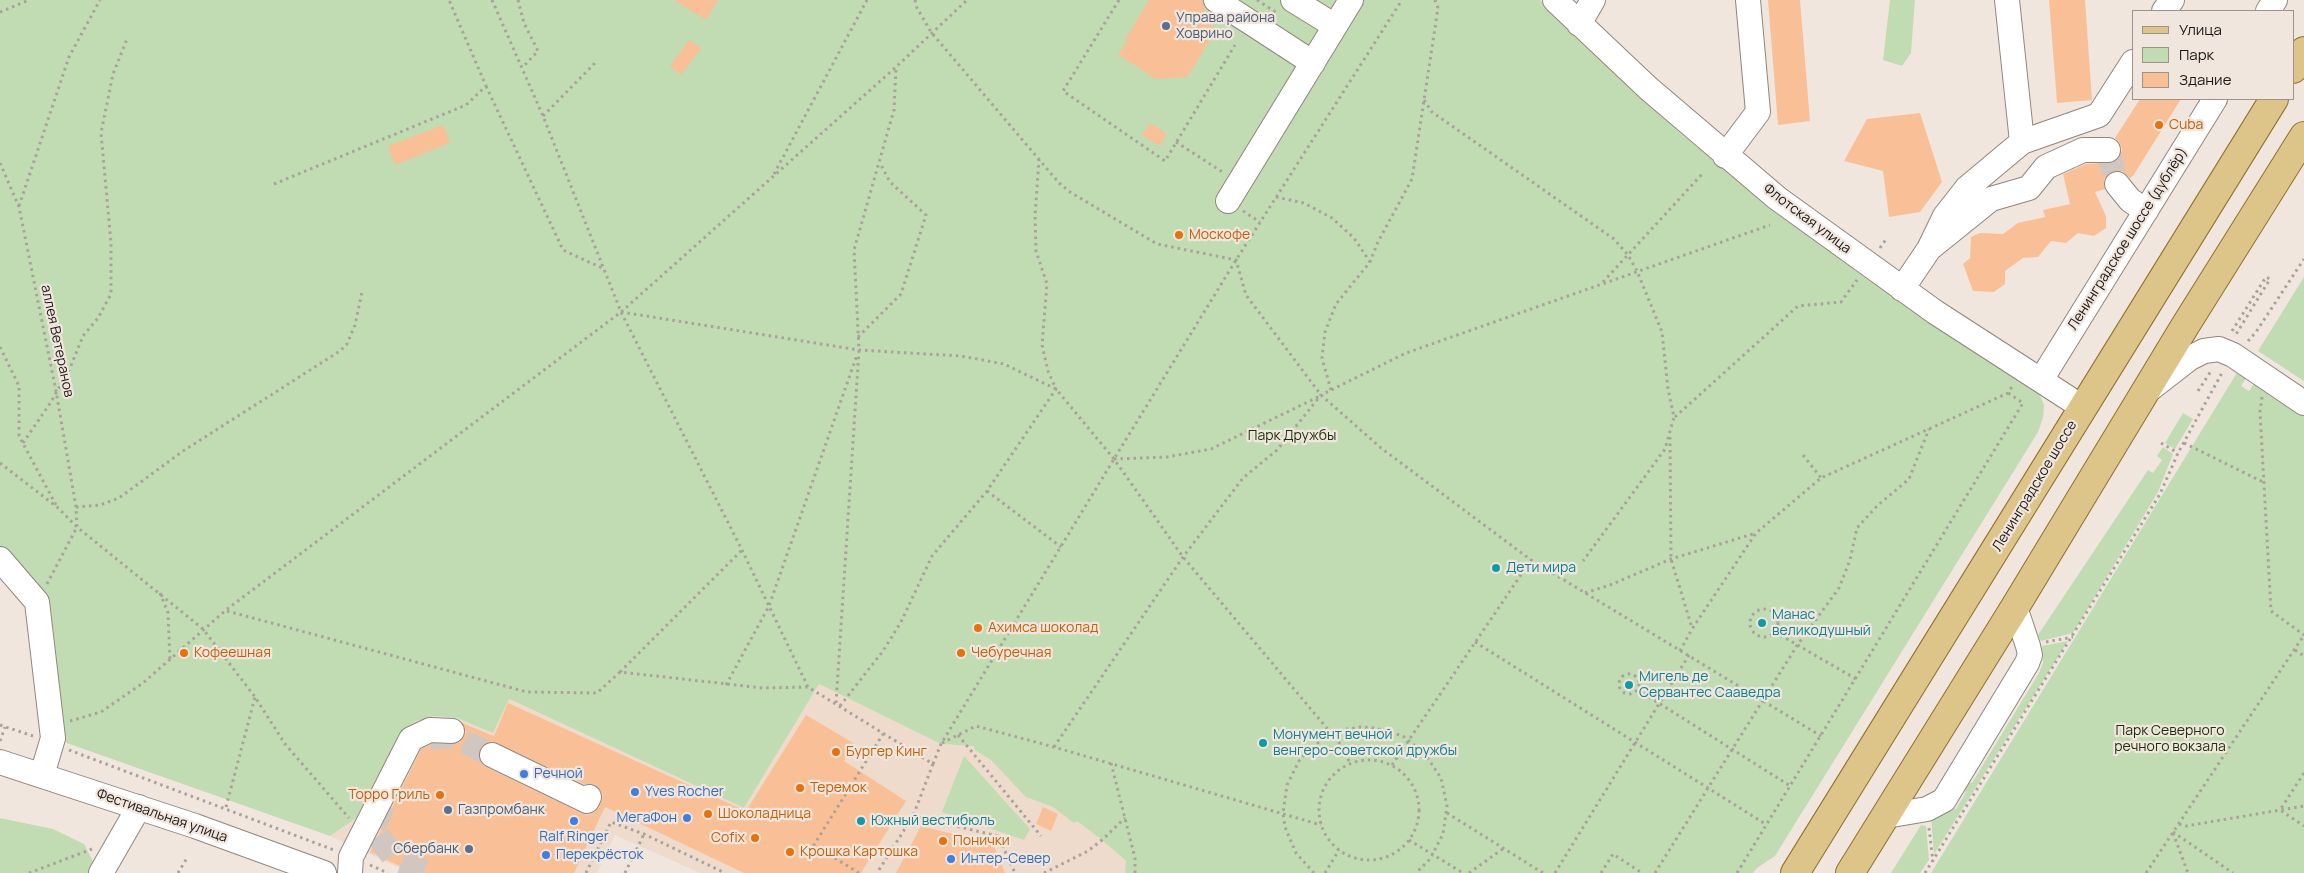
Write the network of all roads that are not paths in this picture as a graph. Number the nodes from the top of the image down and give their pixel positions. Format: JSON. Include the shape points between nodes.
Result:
{"nodes":[{"id":1,"x":1216,"y":0,"type":"edge"},
{"id":2,"x":1293,"y":0,"type":"edge"},
{"id":3,"x":1351,"y":0,"type":"edge"},
{"id":4,"x":1555,"y":0,"type":"edge"},
{"id":5,"x":1593,"y":0,"type":"edge"},
{"id":6,"x":1748,"y":0,"type":"edge"},
{"id":7,"x":2007,"y":0,"type":"edge"},
{"id":8,"x":1579,"y":24,"type":"junction"},
{"id":9,"x":1335,"y":26,"type":"junction"},
{"id":10,"x":2304,"y":51,"type":"edge"},
{"id":11,"x":1312,"y":63,"type":"junction"},
{"id":12,"x":2132,"y":64,"type":"edge"},
{"id":13,"x":2294,"y":67,"type":"edge"},
{"id":14,"x":2214,"y":100,"type":"edge"},
{"id":15,"x":2273,"y":100,"type":"edge"},
{"id":16,"x":2304,"y":136,"type":"edge"},
{"id":17,"x":2022,"y":142,"type":"junction"},
{"id":18,"x":2108,"y":150,"type":"dead end"},
{"id":19,"x":1725,"y":156,"type":"junction"},
{"id":20,"x":2117,"y":184,"type":"tunnel mouth"},
{"id":21,"x":1234,"y":192,"type":"road end"},
{"id":22,"x":2146,"y":211,"type":"junction"},
{"id":23,"x":1929,"y":249,"type":"junction"},
{"id":24,"x":1902,"y":289,"type":"junction"},
{"id":25,"x":2041,"y":380,"type":"junction"},
{"id":26,"x":2143,"y":395,"type":"junction"},
{"id":27,"x":2304,"y":403,"type":"edge"},
{"id":28,"x":2082,"y":407,"type":"junction"},
{"id":29,"x":4,"y":567,"type":"edge"},
{"id":30,"x":2015,"y":608,"type":"junction"},
{"id":31,"x":452,"y":731,"type":"tunnel mouth"},
{"id":32,"x":492,"y":755,"type":"tunnel mouth"},
{"id":33,"x":0,"y":762,"type":"edge"},
{"id":34,"x":42,"y":775,"type":"junction"},
{"id":35,"x":589,"y":797,"type":"dead end"},
{"id":36,"x":139,"y":807,"type":"junction"},
{"id":37,"x":1886,"y":816,"type":"junction"},
{"id":38,"x":353,"y":858,"type":"edge"},
{"id":39,"x":101,"y":873,"type":"edge"},
{"id":40,"x":324,"y":873,"type":"edge"},
{"id":41,"x":1795,"y":873,"type":"edge"},
{"id":42,"x":1850,"y":873,"type":"edge"}],
"edges":[{"from":1,"to":11,"type":"street"},
{"from":2,"to":9,"type":"street"},
{"from":3,"to":9,"type":"street"},
{"from":4,"to":8,"type":"street","name":"Флотская улица"},
{"from":5,"to":8,"type":"street"},
{"from":6,"to":19,"type":"street","via":[[1758,112]]},
{"from":7,"to":17,"type":"street"},
{"from":8,"to":19,"type":"street","name":"Флотская улица"},
{"from":9,"to":11,"type":"street"},
{"from":10,"to":13,"type":"main road"},
{"from":11,"to":21,"type":"street"},
{"from":12,"to":17,"type":"street","via":[[2099,116]]},
{"from":14,"to":22,"type":"street","name":"Ленинградское шоссе (дублёр)"},
{"from":15,"to":28,"type":"main road","name":"Ленинградское шоссе"},
{"from":16,"to":26,"type":"main road"},
{"from":17,"to":23,"type":"street","via":[[1967,188],[1945,216]]},
{"from":18,"to":23,"type":"street","via":[[2083,150],[2046,167],[2028,188],[1991,199]]},
{"from":19,"to":24,"type":"street","name":"Флотская улица"},
{"from":20,"to":22,"type":"street","via":[[2130,200]]},
{"from":22,"to":25,"type":"street","name":"Ленинградское шоссе (дублёр)"},
{"from":23,"to":24,"type":"street"},
{"from":24,"to":25,"type":"street","name":"Флотская улица"},
{"from":25,"to":28,"type":"street","name":"Флотская улица"},
{"from":26,"to":27,"type":"street","via":[[2190,358],[2213,349],[2224,350]]},
{"from":26,"to":30,"type":"main road"},
{"from":28,"to":41,"type":"main road","name":"Ленинградское шоссе"},
{"from":29,"to":34,"type":"street","via":[[37,602],[52,733]]},
{"from":30,"to":37,"type":"main road"},
{"from":30,"to":37,"type":"street","via":[[2030,655],[1944,800],[1927,808]]},
{"from":31,"to":38,"type":"street","via":[[430,730],[411,739]]},
{"from":32,"to":35,"type":"street","via":[[587,800]]},
{"from":33,"to":34,"type":"street","name":"Фестивальная улица"},
{"from":34,"to":36,"type":"street","name":"Фестивальная улица"},
{"from":36,"to":39,"type":"street"},
{"from":36,"to":40,"type":"street","name":"Фестивальная улица"},
{"from":37,"to":42,"type":"main road"}]}
